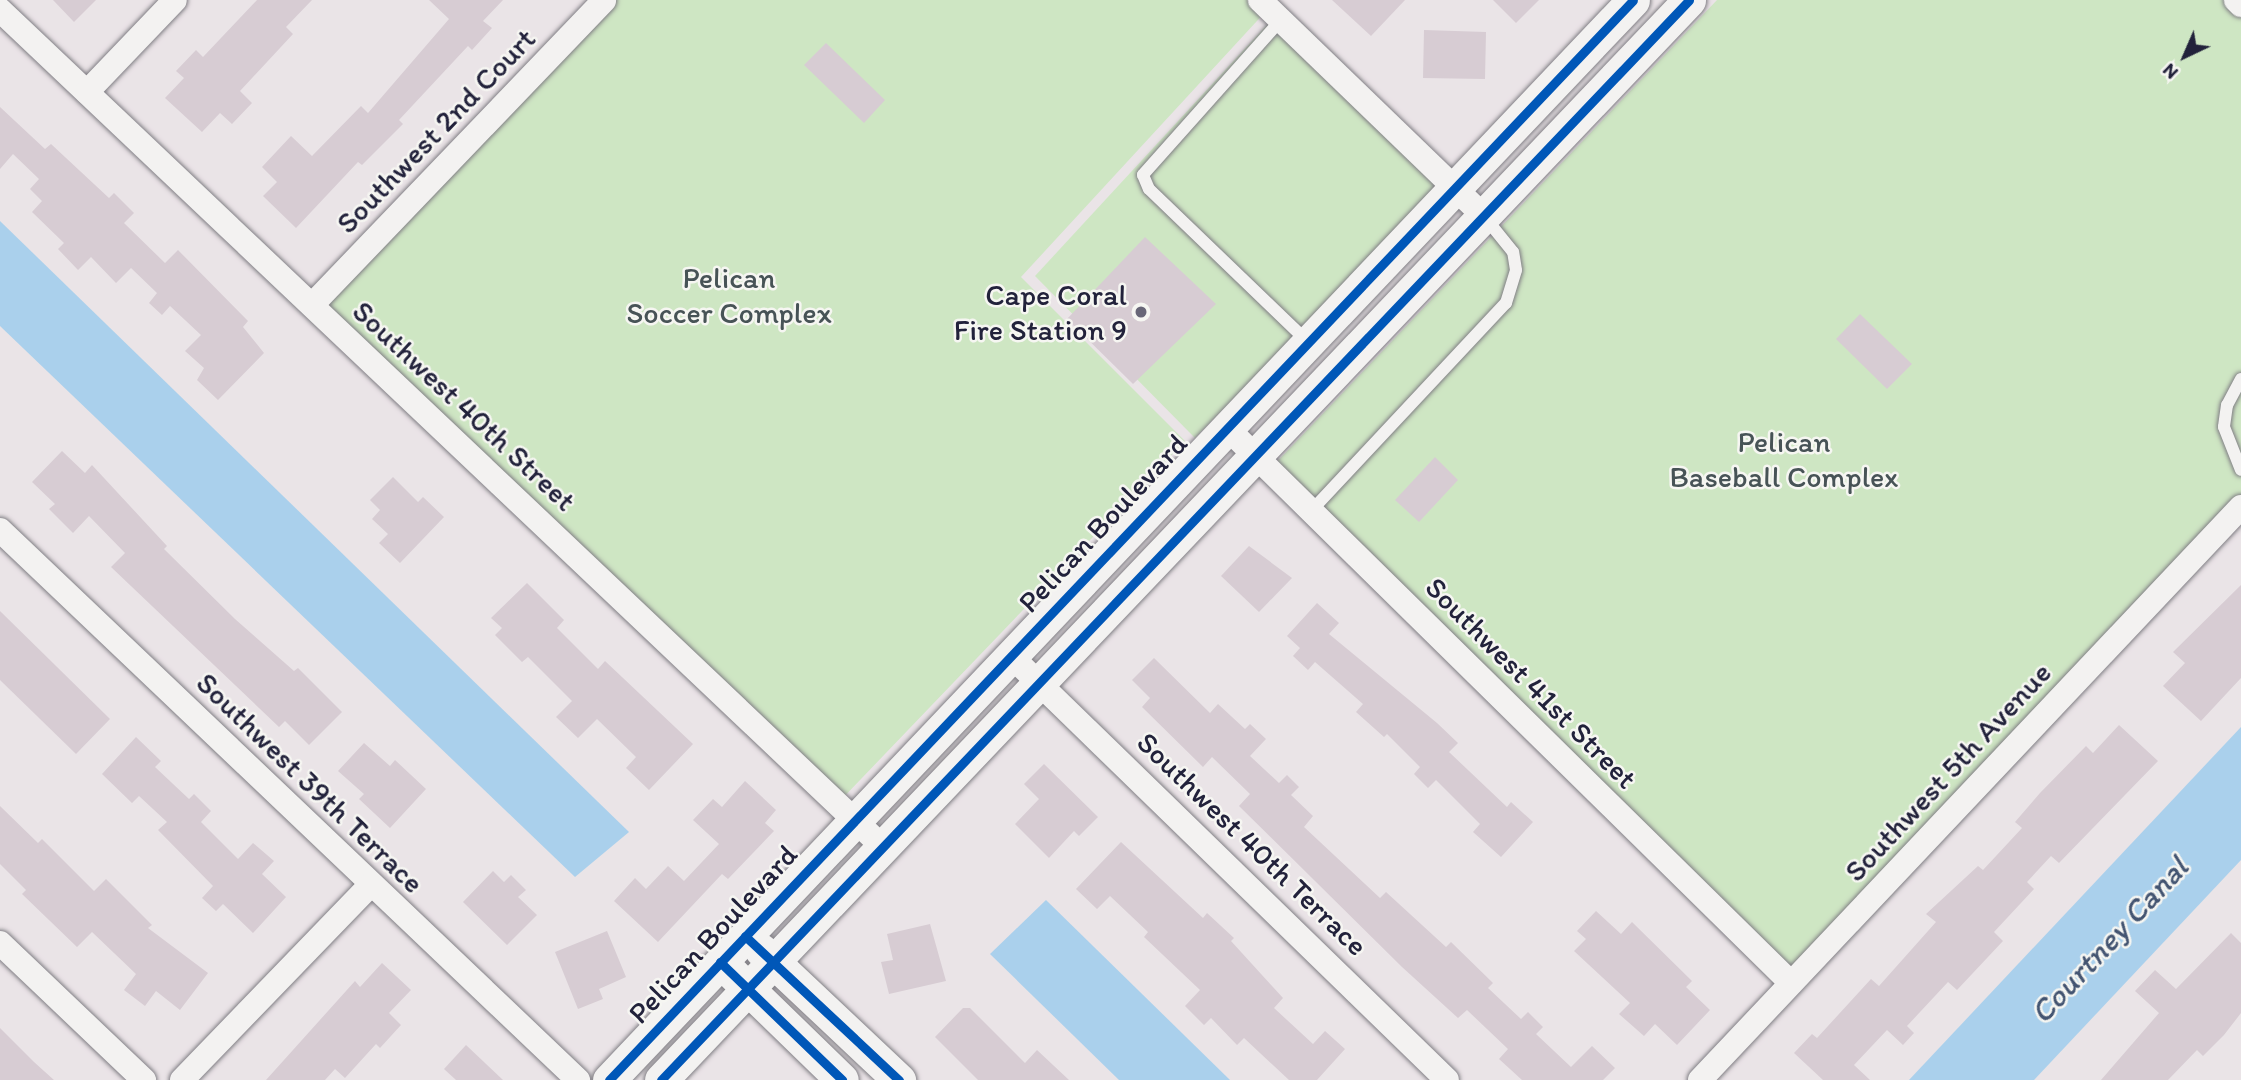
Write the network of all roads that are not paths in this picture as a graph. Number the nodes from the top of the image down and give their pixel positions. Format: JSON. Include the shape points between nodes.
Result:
{"nodes":[{"id":1,"x":175,"y":0,"type":"edge"},
{"id":2,"x":604,"y":0,"type":"edge"},
{"id":3,"x":1260,"y":0,"type":"edge"},
{"id":4,"x":1633,"y":0,"type":"edge"},
{"id":5,"x":1689,"y":0,"type":"edge"},
{"id":6,"x":2236,"y":0,"type":"edge"},
{"id":7,"x":2241,"y":5,"type":"edge"},
{"id":8,"x":0,"y":10,"type":"edge"},
{"id":9,"x":1280,"y":20,"type":"junction"},
{"id":10,"x":87,"y":92,"type":"junction"},
{"id":11,"x":1455,"y":188,"type":"junction"},
{"id":12,"x":1484,"y":216,"type":"junction"},
{"id":13,"x":312,"y":305,"type":"junction"},
{"id":14,"x":1310,"y":344,"type":"junction"},
{"id":15,"x":2241,"y":379,"type":"edge"},
{"id":16,"x":1227,"y":428,"type":"junction"},
{"id":17,"x":1256,"y":456,"type":"junction"},
{"id":18,"x":2241,"y":470,"type":"edge"},
{"id":19,"x":2241,"y":507,"type":"edge"},
{"id":20,"x":1312,"y":510,"type":"junction"},
{"id":21,"x":0,"y":530,"type":"edge"},
{"id":22,"x":1011,"y":656,"type":"junction"},
{"id":23,"x":1042,"y":682,"type":"junction"},
{"id":24,"x":855,"y":820,"type":"junction"},
{"id":25,"x":884,"y":848,"type":"junction"},
{"id":26,"x":370,"y":886,"type":"junction"},
{"id":27,"x":745,"y":936,"type":"junction"},
{"id":28,"x":0,"y":943,"type":"edge"},
{"id":29,"x":720,"y":962,"type":"junction"},
{"id":30,"x":775,"y":963,"type":"junction"},
{"id":31,"x":1791,"y":983,"type":"junction"},
{"id":32,"x":749,"y":988,"type":"junction"},
{"id":33,"x":144,"y":1080,"type":"edge"},
{"id":34,"x":182,"y":1080,"type":"edge"},
{"id":35,"x":578,"y":1080,"type":"edge"},
{"id":36,"x":609,"y":1080,"type":"edge"},
{"id":37,"x":661,"y":1080,"type":"edge"},
{"id":38,"x":842,"y":1080,"type":"edge"},
{"id":39,"x":899,"y":1080,"type":"edge"},
{"id":40,"x":1447,"y":1080,"type":"edge"},
{"id":41,"x":1700,"y":1080,"type":"edge"}],
"edges":[{"from":1,"to":10,"type":"street"},
{"from":2,"to":13,"type":"street","name":"Southwest 2nd Court"},
{"from":3,"to":9,"type":"street"},
{"from":4,"to":11,"type":"street","name":"Pelican Boulevard"},
{"from":5,"to":12,"type":"street","name":"Pelican Boulevard"},
{"from":6,"to":7,"type":"street"},
{"from":8,"to":10,"type":"street","name":"Southwest 40th Street"},
{"from":9,"to":11,"type":"street"},
{"from":9,"to":14,"type":"lane","via":[[1143,175],[1149,189]]},
{"from":10,"to":13,"type":"street","name":"Southwest 40th Street"},
{"from":11,"to":12,"type":"street"},
{"from":11,"to":14,"type":"street","name":"Pelican Boulevard"},
{"from":12,"to":17,"type":"street","name":"Pelican Boulevard"},
{"from":12,"to":20,"type":"lane","via":[[1513,252],[1516,270],[1506,303]]},
{"from":13,"to":24,"type":"street","name":"Southwest 40th Street"},
{"from":14,"to":16,"type":"street","name":"Pelican Boulevard"},
{"from":15,"to":18,"type":"lane","via":[[2227,405],[2224,426]]},
{"from":16,"to":17,"type":"street","name":"Southwest 41st Street"},
{"from":16,"to":22,"type":"street","name":"Pelican Boulevard"},
{"from":17,"to":20,"type":"street","name":"Southwest 41st Street"},
{"from":17,"to":23,"type":"street","name":"Pelican Boulevard"},
{"from":19,"to":31,"type":"street","name":"Southwest 5th Avenue"},
{"from":20,"to":31,"type":"street","name":"Southwest 41st Street"},
{"from":21,"to":26,"type":"street","name":"Southwest 39th Terrace"},
{"from":22,"to":23,"type":"street","name":"Southwest 40th Terrace"},
{"from":22,"to":24,"type":"street","name":"Pelican Boulevard"},
{"from":23,"to":25,"type":"street","name":"Pelican Boulevard"},
{"from":23,"to":40,"type":"street","name":"Southwest 40th Terrace"},
{"from":24,"to":25,"type":"street","name":"Southwest 40th Street"},
{"from":24,"to":27,"type":"street","name":"Pelican Boulevard"},
{"from":25,"to":30,"type":"street","name":"Pelican Boulevard"},
{"from":26,"to":34,"type":"street"},
{"from":26,"to":35,"type":"street","name":"Southwest 39th Terrace"},
{"from":27,"to":29,"type":"street","name":"Pelican Boulevard"},
{"from":27,"to":30,"type":"street"},
{"from":28,"to":33,"type":"street"},
{"from":29,"to":32,"type":"street"},
{"from":29,"to":36,"type":"street","name":"Pelican Boulevard"},
{"from":30,"to":32,"type":"street","name":"Pelican Boulevard"},
{"from":30,"to":39,"type":"street"},
{"from":31,"to":41,"type":"street","name":"Southwest 5th Avenue"},
{"from":32,"to":37,"type":"street","name":"Pelican Boulevard"},
{"from":32,"to":38,"type":"street"}]}
